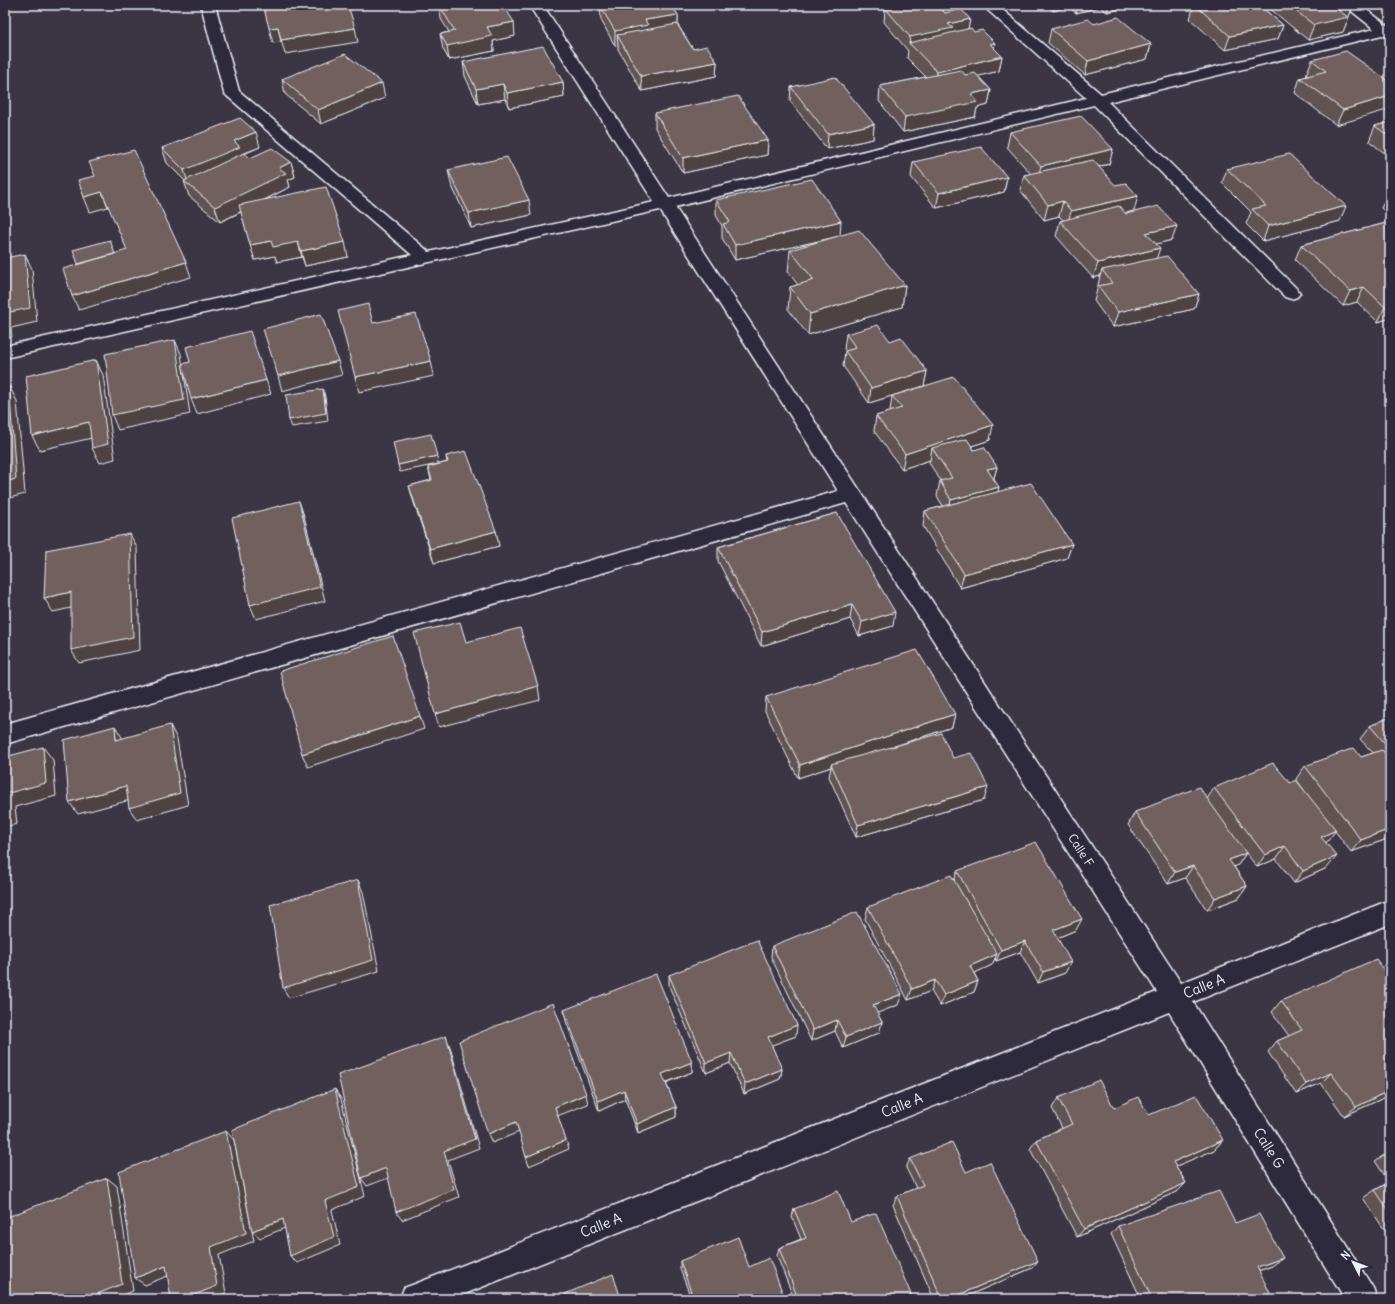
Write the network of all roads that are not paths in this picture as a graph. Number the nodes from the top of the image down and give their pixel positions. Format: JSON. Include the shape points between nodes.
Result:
{"nodes":[{"id":1,"x":208,"y":5,"type":"edge"},
{"id":2,"x":536,"y":5,"type":"edge"},
{"id":3,"x":989,"y":5,"type":"edge"},
{"id":4,"x":1351,"y":5,"type":"edge"},
{"id":5,"x":1388,"y":31,"type":"edge"},
{"id":6,"x":1097,"y":99,"type":"junction"},
{"id":7,"x":664,"y":204,"type":"junction"},
{"id":8,"x":425,"y":258,"type":"junction"},
{"id":9,"x":1291,"y":293,"type":"dead end"},
{"id":10,"x":5,"y":352,"type":"edge"},
{"id":11,"x":852,"y":494,"type":"junction"},
{"id":12,"x":5,"y":734,"type":"edge"},
{"id":13,"x":1390,"y":912,"type":"edge"},
{"id":14,"x":1175,"y":997,"type":"junction"},
{"id":15,"x":415,"y":1299,"type":"edge"},
{"id":16,"x":1362,"y":1299,"type":"edge"}],
"edges":[{"from":1,"to":8,"type":"street","via":[[232,93]]},
{"from":2,"to":7,"type":"street","name":"Calle F"},
{"from":3,"to":6,"type":"street"},
{"from":4,"to":5,"type":"street"},
{"from":5,"to":6,"type":"street"},
{"from":6,"to":7,"type":"street"},
{"from":6,"to":9,"type":"street"},
{"from":7,"to":8,"type":"street"},
{"from":7,"to":11,"type":"street","name":"Calle F"},
{"from":8,"to":10,"type":"street"},
{"from":11,"to":12,"type":"street"},
{"from":11,"to":14,"type":"street","name":"Calle F"},
{"from":13,"to":14,"type":"street","name":"Calle A"},
{"from":14,"to":15,"type":"street","name":"Calle A"},
{"from":14,"to":16,"type":"street","name":"Calle G"}]}
